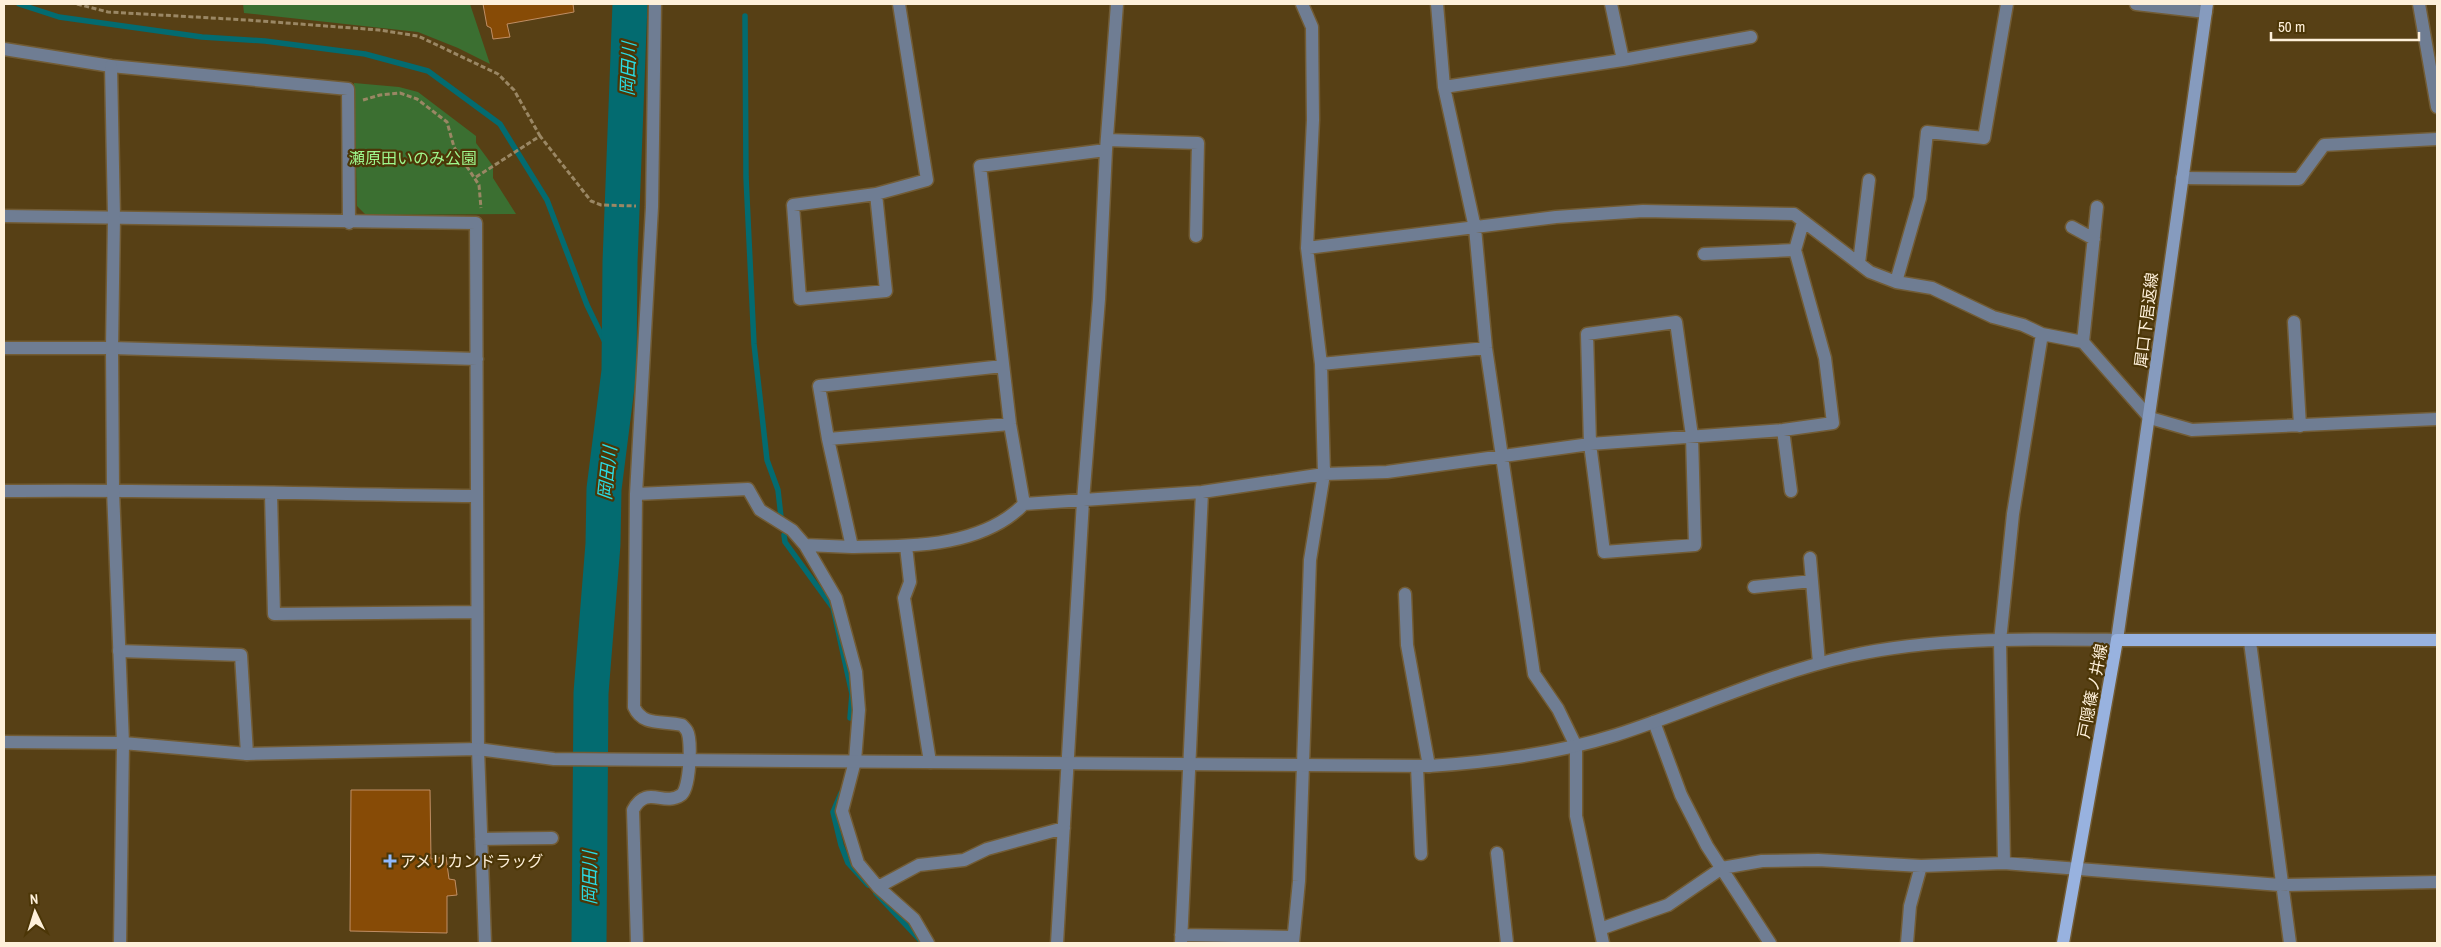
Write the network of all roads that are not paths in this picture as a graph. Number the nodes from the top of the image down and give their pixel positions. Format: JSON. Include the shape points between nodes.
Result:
{"nodes":[{"id":1,"x":655,"y":4,"type":"edge"},
{"id":2,"x":899,"y":4,"type":"edge"},
{"id":3,"x":1117,"y":4,"type":"edge"},
{"id":4,"x":1302,"y":4,"type":"edge"},
{"id":5,"x":1437,"y":4,"type":"edge"},
{"id":6,"x":1611,"y":4,"type":"edge"},
{"id":7,"x":2007,"y":4,"type":"edge"},
{"id":8,"x":2136,"y":4,"type":"edge"},
{"id":9,"x":2418,"y":4,"type":"edge"},
{"id":10,"x":2206,"y":8,"type":"edge"},
{"id":11,"x":1751,"y":38,"type":"dead end"},
{"id":12,"x":4,"y":49,"type":"edge"},
{"id":13,"x":1623,"y":60,"type":"junction"},
{"id":14,"x":110,"y":66,"type":"junction"},
{"id":15,"x":1444,"y":87,"type":"junction"},
{"id":16,"x":2437,"y":107,"type":"edge"},
{"id":17,"x":2437,"y":139,"type":"edge"},
{"id":18,"x":1107,"y":145,"type":"junction"},
{"id":19,"x":2182,"y":178,"type":"junction"},
{"id":20,"x":1869,"y":180,"type":"dead end"},
{"id":21,"x":876,"y":194,"type":"junction"},
{"id":22,"x":2097,"y":207,"type":"dead end"},
{"id":23,"x":4,"y":216,"type":"edge"},
{"id":24,"x":114,"y":217,"type":"junction"},
{"id":25,"x":1803,"y":222,"type":"junction"},
{"id":26,"x":349,"y":223,"type":"junction"},
{"id":27,"x":2072,"y":227,"type":"dead end"},
{"id":28,"x":1475,"y":228,"type":"junction"},
{"id":29,"x":1196,"y":236,"type":"dead end"},
{"id":30,"x":2094,"y":238,"type":"junction"},
{"id":31,"x":1308,"y":248,"type":"junction"},
{"id":32,"x":1795,"y":250,"type":"junction"},
{"id":33,"x":1704,"y":254,"type":"dead end"},
{"id":34,"x":1859,"y":263,"type":"junction"},
{"id":35,"x":1896,"y":282,"type":"junction"},
{"id":36,"x":2294,"y":322,"type":"dead end"},
{"id":37,"x":2042,"y":334,"type":"junction"},
{"id":38,"x":2083,"y":342,"type":"junction"},
{"id":39,"x":4,"y":348,"type":"edge"},
{"id":40,"x":112,"y":348,"type":"junction"},
{"id":41,"x":1486,"y":348,"type":"junction"},
{"id":42,"x":477,"y":359,"type":"junction"},
{"id":43,"x":1321,"y":364,"type":"junction"},
{"id":44,"x":1003,"y":366,"type":"junction"},
{"id":45,"x":2150,"y":418,"type":"junction"},
{"id":46,"x":2437,"y":419,"type":"edge"},
{"id":47,"x":1010,"y":424,"type":"junction"},
{"id":48,"x":2300,"y":426,"type":"junction"},
{"id":49,"x":1783,"y":430,"type":"junction"},
{"id":50,"x":1692,"y":436,"type":"junction"},
{"id":51,"x":828,"y":438,"type":"junction"},
{"id":52,"x":1590,"y":444,"type":"junction"},
{"id":53,"x":1500,"y":456,"type":"junction"},
{"id":54,"x":1324,"y":474,"type":"junction"},
{"id":55,"x":114,"y":490,"type":"junction"},
{"id":56,"x":4,"y":491,"type":"edge"},
{"id":57,"x":1791,"y":491,"type":"dead end"},
{"id":58,"x":1202,"y":492,"type":"junction"},
{"id":59,"x":271,"y":494,"type":"junction"},
{"id":60,"x":636,"y":494,"type":"junction"},
{"id":61,"x":476,"y":496,"type":"junction"},
{"id":62,"x":1083,"y":501,"type":"junction"},
{"id":63,"x":1024,"y":504,"type":"junction"},
{"id":64,"x":805,"y":545,"type":"junction"},
{"id":65,"x":906,"y":546,"type":"junction"},
{"id":66,"x":852,"y":547,"type":"junction"},
{"id":67,"x":1810,"y":558,"type":"dead end"},
{"id":68,"x":1812,"y":581,"type":"junction"},
{"id":69,"x":1754,"y":587,"type":"dead end"},
{"id":70,"x":1405,"y":594,"type":"dead end"},
{"id":71,"x":477,"y":612,"type":"junction"},
{"id":72,"x":2117,"y":640,"type":"junction"},
{"id":73,"x":2437,"y":640,"type":"edge"},
{"id":74,"x":2000,"y":641,"type":"junction"},
{"id":75,"x":2250,"y":642,"type":"junction"},
{"id":76,"x":119,"y":652,"type":"junction"},
{"id":77,"x":1819,"y":664,"type":"junction"},
{"id":78,"x":1654,"y":722,"type":"junction"},
{"id":79,"x":4,"y":742,"type":"edge"},
{"id":80,"x":124,"y":743,"type":"junction"},
{"id":81,"x":1576,"y":746,"type":"junction"},
{"id":82,"x":478,"y":749,"type":"junction"},
{"id":83,"x":247,"y":754,"type":"junction"},
{"id":84,"x":689,"y":760,"type":"junction"},
{"id":85,"x":855,"y":761,"type":"junction"},
{"id":86,"x":930,"y":762,"type":"junction"},
{"id":87,"x":1069,"y":763,"type":"junction"},
{"id":88,"x":1188,"y":765,"type":"junction"},
{"id":89,"x":1302,"y":767,"type":"junction"},
{"id":90,"x":1423,"y":767,"type":"junction"},
{"id":91,"x":1064,"y":828,"type":"junction"},
{"id":92,"x":552,"y":838,"type":"dead end"},
{"id":93,"x":481,"y":839,"type":"junction"},
{"id":94,"x":1497,"y":852,"type":"dead end"},
{"id":95,"x":1421,"y":854,"type":"dead end"},
{"id":96,"x":2004,"y":863,"type":"junction"},
{"id":97,"x":1922,"y":866,"type":"junction"},
{"id":98,"x":1722,"y":868,"type":"junction"},
{"id":99,"x":2076,"y":868,"type":"junction"},
{"id":100,"x":2437,"y":882,"type":"edge"},
{"id":101,"x":2280,"y":885,"type":"junction"},
{"id":102,"x":878,"y":887,"type":"junction"},
{"id":103,"x":1600,"y":929,"type":"junction"},
{"id":104,"x":1181,"y":939,"type":"edge"},
{"id":105,"x":1293,"y":940,"type":"edge"},
{"id":106,"x":120,"y":943,"type":"edge"},
{"id":107,"x":485,"y":943,"type":"edge"},
{"id":108,"x":636,"y":943,"type":"edge"},
{"id":109,"x":928,"y":943,"type":"edge"},
{"id":110,"x":1057,"y":943,"type":"edge"},
{"id":111,"x":1507,"y":943,"type":"edge"},
{"id":112,"x":1603,"y":943,"type":"edge"},
{"id":113,"x":1770,"y":943,"type":"edge"},
{"id":114,"x":1907,"y":943,"type":"edge"},
{"id":115,"x":2063,"y":943,"type":"edge"},
{"id":116,"x":2290,"y":943,"type":"edge"}],
"edges":[{"from":1,"to":60,"type":"street","via":[[652,207]]},
{"from":2,"to":21,"type":"street","via":[[927,180]]},
{"from":3,"to":18,"type":"street"},
{"from":4,"to":31,"type":"street","via":[[1312,27],[1313,120]]},
{"from":5,"to":15,"type":"street"},
{"from":6,"to":13,"type":"street"},
{"from":7,"to":35,"type":"street","via":[[1984,138],[1926,132],[1920,198]]},
{"from":8,"to":10,"type":"street"},
{"from":9,"to":16,"type":"street"},
{"from":10,"to":19,"type":"main road","name":"犀口下居返線"},
{"from":11,"to":13,"type":"street"},
{"from":12,"to":14,"type":"street"},
{"from":13,"to":15,"type":"street"},
{"from":14,"to":24,"type":"street"},
{"from":14,"to":26,"type":"street","via":[[348,89]]},
{"from":15,"to":28,"type":"street"},
{"from":17,"to":19,"type":"street","via":[[2324,145],[2299,179]]},
{"from":18,"to":29,"type":"street","via":[[1198,143]]},
{"from":18,"to":44,"type":"street","via":[[980,166]]},
{"from":18,"to":62,"type":"street"},
{"from":19,"to":45,"type":"main road","name":"犀口下居返線"},
{"from":20,"to":34,"type":"street"},
{"from":21,"to":21,"type":"street","via":[[793,205],[800,300],[886,291]]},
{"from":22,"to":30,"type":"street"},
{"from":23,"to":24,"type":"street"},
{"from":24,"to":26,"type":"street"},
{"from":24,"to":40,"type":"street"},
{"from":25,"to":28,"type":"street","via":[[1794,214],[1643,211],[1556,217]]},
{"from":25,"to":32,"type":"street"},
{"from":25,"to":34,"type":"street"},
{"from":26,"to":42,"type":"street","via":[[476,223]]},
{"from":27,"to":30,"type":"street"},
{"from":28,"to":31,"type":"street"},
{"from":28,"to":41,"type":"street"},
{"from":30,"to":38,"type":"street"},
{"from":31,"to":43,"type":"street"},
{"from":32,"to":33,"type":"street"},
{"from":32,"to":49,"type":"street","via":[[1825,358],[1833,423]]},
{"from":34,"to":35,"type":"street","via":[[1870,272]]},
{"from":35,"to":37,"type":"street","via":[[1932,288],[1993,317]]},
{"from":36,"to":48,"type":"street"},
{"from":37,"to":38,"type":"street"},
{"from":37,"to":74,"type":"street","via":[[2013,514]]},
{"from":38,"to":45,"type":"street"},
{"from":39,"to":40,"type":"street"},
{"from":40,"to":42,"type":"street"},
{"from":40,"to":55,"type":"street"},
{"from":41,"to":43,"type":"street"},
{"from":41,"to":53,"type":"street"},
{"from":42,"to":61,"type":"street"},
{"from":43,"to":54,"type":"street"},
{"from":44,"to":47,"type":"street"},
{"from":44,"to":51,"type":"street","via":[[819,386]]},
{"from":45,"to":48,"type":"street","via":[[2192,430]]},
{"from":45,"to":72,"type":"main road","name":"犀口下居返線"},
{"from":46,"to":48,"type":"street"},
{"from":47,"to":51,"type":"street"},
{"from":47,"to":63,"type":"street"},
{"from":49,"to":50,"type":"street"},
{"from":49,"to":57,"type":"street"},
{"from":50,"to":52,"type":"street"},
{"from":50,"to":52,"type":"street","via":[[1695,545],[1604,552]]},
{"from":50,"to":52,"type":"street","via":[[1676,322],[1587,334]]},
{"from":51,"to":66,"type":"street"},
{"from":52,"to":53,"type":"street"},
{"from":53,"to":54,"type":"street","via":[[1387,472]]},
{"from":53,"to":81,"type":"street","via":[[1534,674],[1558,709]]},
{"from":54,"to":58,"type":"street"},
{"from":54,"to":89,"type":"street","via":[[1310,560]]},
{"from":55,"to":56,"type":"street"},
{"from":55,"to":59,"type":"street"},
{"from":55,"to":76,"type":"street"},
{"from":58,"to":62,"type":"street"},
{"from":58,"to":88,"type":"street"},
{"from":59,"to":61,"type":"street"},
{"from":59,"to":71,"type":"street","via":[[274,614]]},
{"from":60,"to":64,"type":"street","via":[[748,489],[760,510],[792,530]]},
{"from":60,"to":84,"type":"street","via":[[634,707],[638,716],[647,722],[682,725],[689,738]]},
{"from":61,"to":71,"type":"street"},
{"from":62,"to":63,"type":"street"},
{"from":62,"to":87,"type":"street"},
{"from":63,"to":65,"type":"street","via":[[993,527],[958,539]]},
{"from":64,"to":66,"type":"street"},
{"from":64,"to":85,"type":"street","via":[[836,598],[856,672],[859,710]]},
{"from":65,"to":66,"type":"street"},
{"from":65,"to":86,"type":"street","via":[[910,582],[904,598]]},
{"from":67,"to":68,"type":"street"},
{"from":68,"to":69,"type":"street"},
{"from":68,"to":77,"type":"street"},
{"from":70,"to":90,"type":"street","via":[[1407,645]]},
{"from":71,"to":82,"type":"street"},
{"from":72,"to":74,"type":"street"},
{"from":72,"to":75,"type":"main road","name":"戸隠篠ノ井線"},
{"from":72,"to":99,"type":"main road","name":"戸隠篠ノ井線"},
{"from":73,"to":75,"type":"main road","name":"戸隠篠ノ井線"},
{"from":74,"to":77,"type":"street","via":[[1884,650]]},
{"from":74,"to":96,"type":"street"},
{"from":75,"to":101,"type":"street"},
{"from":76,"to":80,"type":"street"},
{"from":76,"to":83,"type":"street","via":[[241,655]]},
{"from":77,"to":78,"type":"street","via":[[1759,682]]},
{"from":78,"to":81,"type":"street"},
{"from":78,"to":98,"type":"street","via":[[1681,795]]},
{"from":79,"to":80,"type":"street"},
{"from":80,"to":83,"type":"street"},
{"from":80,"to":106,"type":"street"},
{"from":81,"to":90,"type":"street","via":[[1520,758]]},
{"from":81,"to":103,"type":"street","via":[[1576,816]]},
{"from":82,"to":83,"type":"street"},
{"from":82,"to":84,"type":"street","via":[[554,759]]},
{"from":82,"to":93,"type":"street"},
{"from":84,"to":85,"type":"street"},
{"from":84,"to":108,"type":"street","via":[[686,789],[681,796],[644,797],[632,810]]},
{"from":85,"to":86,"type":"street"},
{"from":85,"to":102,"type":"street","via":[[842,811],[858,863]]},
{"from":86,"to":87,"type":"street"},
{"from":87,"to":88,"type":"street"},
{"from":87,"to":91,"type":"street"},
{"from":88,"to":89,"type":"street"},
{"from":88,"to":104,"type":"street"},
{"from":89,"to":90,"type":"street"},
{"from":89,"to":105,"type":"street","via":[[1299,881]]},
{"from":90,"to":95,"type":"street"},
{"from":91,"to":102,"type":"street","via":[[987,849],[964,860],[920,865]]},
{"from":91,"to":110,"type":"street"},
{"from":92,"to":93,"type":"street"},
{"from":93,"to":107,"type":"street"},
{"from":94,"to":111,"type":"street"},
{"from":96,"to":97,"type":"street"},
{"from":96,"to":99,"type":"street"},
{"from":97,"to":98,"type":"street","via":[[1818,860],[1762,861]]},
{"from":97,"to":114,"type":"street","via":[[1910,906]]},
{"from":98,"to":103,"type":"street","via":[[1668,905]]},
{"from":98,"to":113,"type":"street"},
{"from":99,"to":101,"type":"street"},
{"from":99,"to":115,"type":"main road","name":"戸隠篠ノ井線"},
{"from":100,"to":101,"type":"street"},
{"from":101,"to":116,"type":"street"},
{"from":102,"to":109,"type":"street","via":[[914,919]]},
{"from":103,"to":112,"type":"street"},
{"from":104,"to":105,"type":"street"}]}
